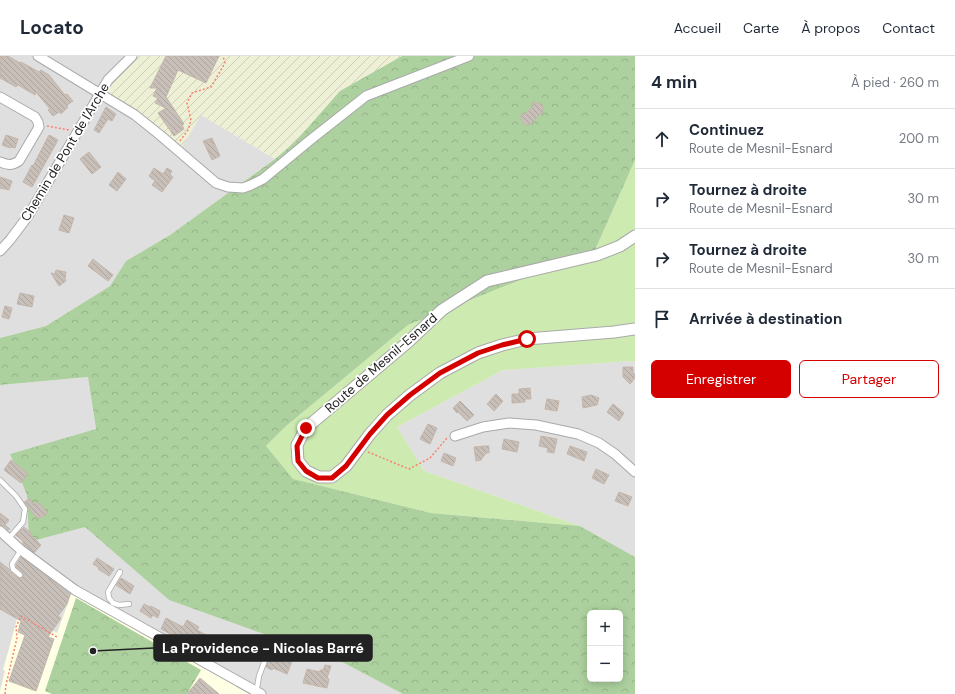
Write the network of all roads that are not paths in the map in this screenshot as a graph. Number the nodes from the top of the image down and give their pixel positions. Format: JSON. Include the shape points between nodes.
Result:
{"nodes":[{"id":1,"x":38,"y":56,"type":"edge"},
{"id":2,"x":132,"y":56,"type":"edge"},
{"id":3,"x":469,"y":56,"type":"edge"},
{"id":4,"x":100,"y":94,"type":"junction"},
{"id":5,"x":0,"y":97,"type":"edge"},
{"id":6,"x":0,"y":162,"type":"edge"},
{"id":7,"x":635,"y":236,"type":"edge"},
{"id":8,"x":0,"y":251,"type":"edge"},
{"id":9,"x":635,"y":329,"type":"edge"},
{"id":10,"x":455,"y":436,"type":"road end"},
{"id":11,"x":635,"y":472,"type":"edge"},
{"id":12,"x":0,"y":480,"type":"edge"},
{"id":13,"x":0,"y":531,"type":"edge"},
{"id":14,"x":9,"y":538,"type":"junction"},
{"id":15,"x":21,"y":550,"type":"junction"},
{"id":16,"x":120,"y":572,"type":"dead end"},
{"id":17,"x":20,"y":574,"type":"dead end"},
{"id":18,"x":129,"y":604,"type":"dead end"},
{"id":19,"x":111,"y":606,"type":"junction"},
{"id":20,"x":263,"y":647,"type":"dead end"},
{"id":21,"x":258,"y":692,"type":"edge"}],
"edges":[{"from":1,"to":4,"type":"street"},
{"from":2,"to":4,"type":"street","name":"Chemin de Pont de l'Arche","via":[[108,80]]},
{"from":3,"to":4,"type":"street","via":[[366,96],[263,178],[243,188],[216,183],[135,115]]},
{"from":4,"to":8,"type":"street","name":"Chemin de Pont de l'Arche","via":[[28,216]]},
{"from":5,"to":6,"type":"street","via":[[35,117],[39,127],[19,161],[9,165]]},
{"from":7,"to":9,"type":"street","name":"Route de Mesnil-Esnard","via":[[620,246],[597,255],[487,281],[442,310],[306,428],[297,446],[298,461],[306,471],[318,478],[332,478],[346,466],[387,415],[410,395],[440,373],[478,353],[527,339]]},
{"from":10,"to":11,"type":"street","via":[[509,422],[536,424],[578,434],[599,443]]},
{"from":12,"to":14,"type":"lane","via":[[25,509],[23,522]]},
{"from":13,"to":14,"type":"street"},
{"from":14,"to":15,"type":"street"},
{"from":15,"to":17,"type":"lane","via":[[12,564],[13,569]]},
{"from":15,"to":19,"type":"street","via":[[75,590]]},
{"from":16,"to":19,"type":"lane","via":[[108,592]]},
{"from":18,"to":19,"type":"lane"},
{"from":19,"to":21,"type":"street"},
{"from":20,"to":21,"type":"lane","via":[[267,655],[259,676]]}]}
